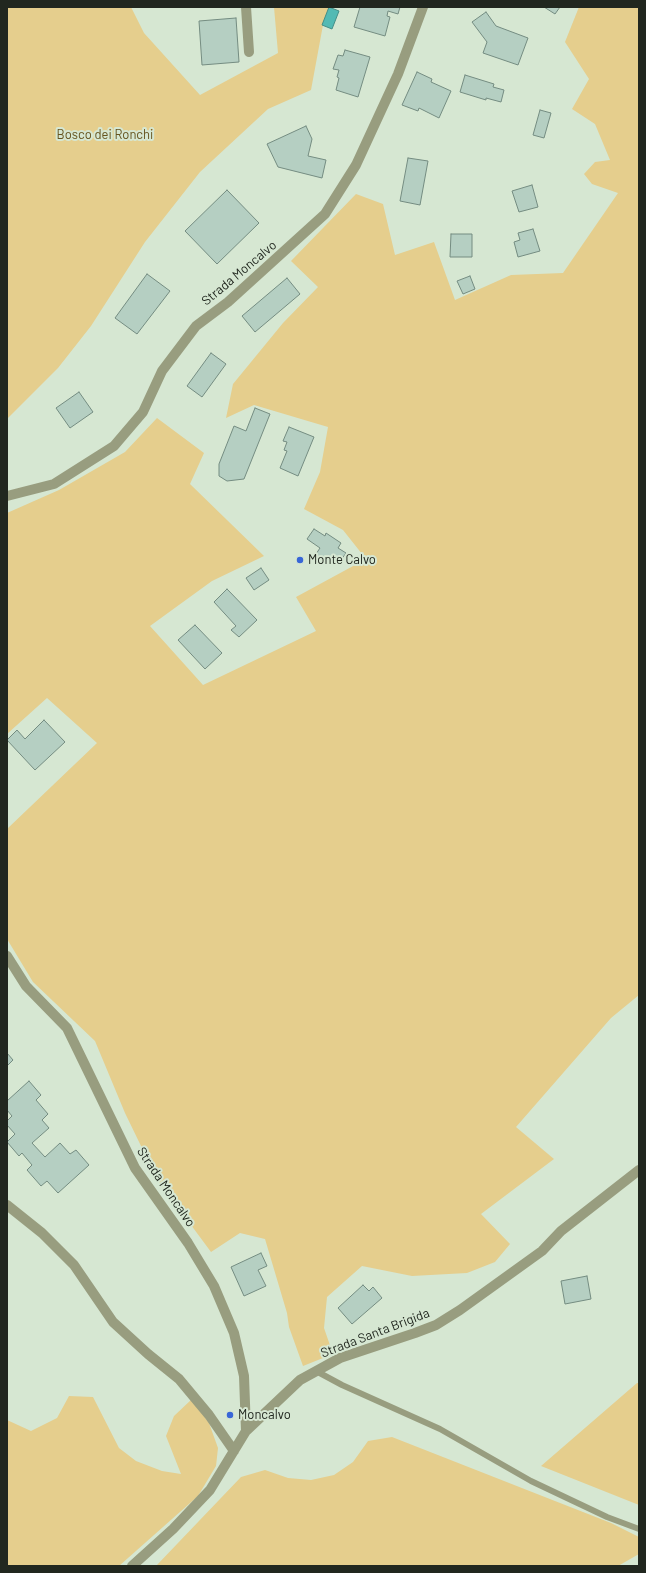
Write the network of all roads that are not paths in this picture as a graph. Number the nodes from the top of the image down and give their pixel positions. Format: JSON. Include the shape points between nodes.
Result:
{"nodes":[{"id":1,"x":246,"y":7,"type":"edge"},
{"id":2,"x":423,"y":7,"type":"edge"},
{"id":3,"x":249,"y":52,"type":"dead end"},
{"id":4,"x":7,"y":496,"type":"edge"},
{"id":5,"x":7,"y":956,"type":"edge"},
{"id":6,"x":639,"y":1170,"type":"edge"},
{"id":7,"x":7,"y":1205,"type":"edge"},
{"id":8,"x":316,"y":1371,"type":"junction"},
{"id":9,"x":246,"y":1431,"type":"junction"},
{"id":10,"x":234,"y":1451,"type":"junction"},
{"id":11,"x":639,"y":1529,"type":"edge"},
{"id":12,"x":132,"y":1566,"type":"edge"}],
"edges":[{"from":1,"to":3,"type":"street"},
{"from":2,"to":4,"type":"street","name":"Strada Moncalvo","via":[[398,74],[356,165],[325,214],[228,302],[196,326],[162,371],[143,412],[114,446],[54,484]]},
{"from":5,"to":9,"type":"street","name":"Strada Moncalvo","via":[[26,986],[67,1028],[134,1168],[188,1243],[214,1286],[234,1333],[244,1376]]},
{"from":6,"to":8,"type":"street","name":"Strada Santa Brigida","via":[[561,1231],[536,1255],[436,1325],[340,1358]]},
{"from":7,"to":10,"type":"street","via":[[42,1233],[74,1265],[113,1322],[179,1379]]},
{"from":8,"to":9,"type":"street","name":"Strada Santa Brigida","via":[[290,1388]]},
{"from":8,"to":11,"type":"lane","via":[[440,1429],[531,1481],[607,1517]]},
{"from":9,"to":10,"type":"street","name":"Strada Santa Brigida"},
{"from":10,"to":12,"type":"street","name":"Strada Santa Brigida","via":[[210,1490],[173,1529]]}]}
